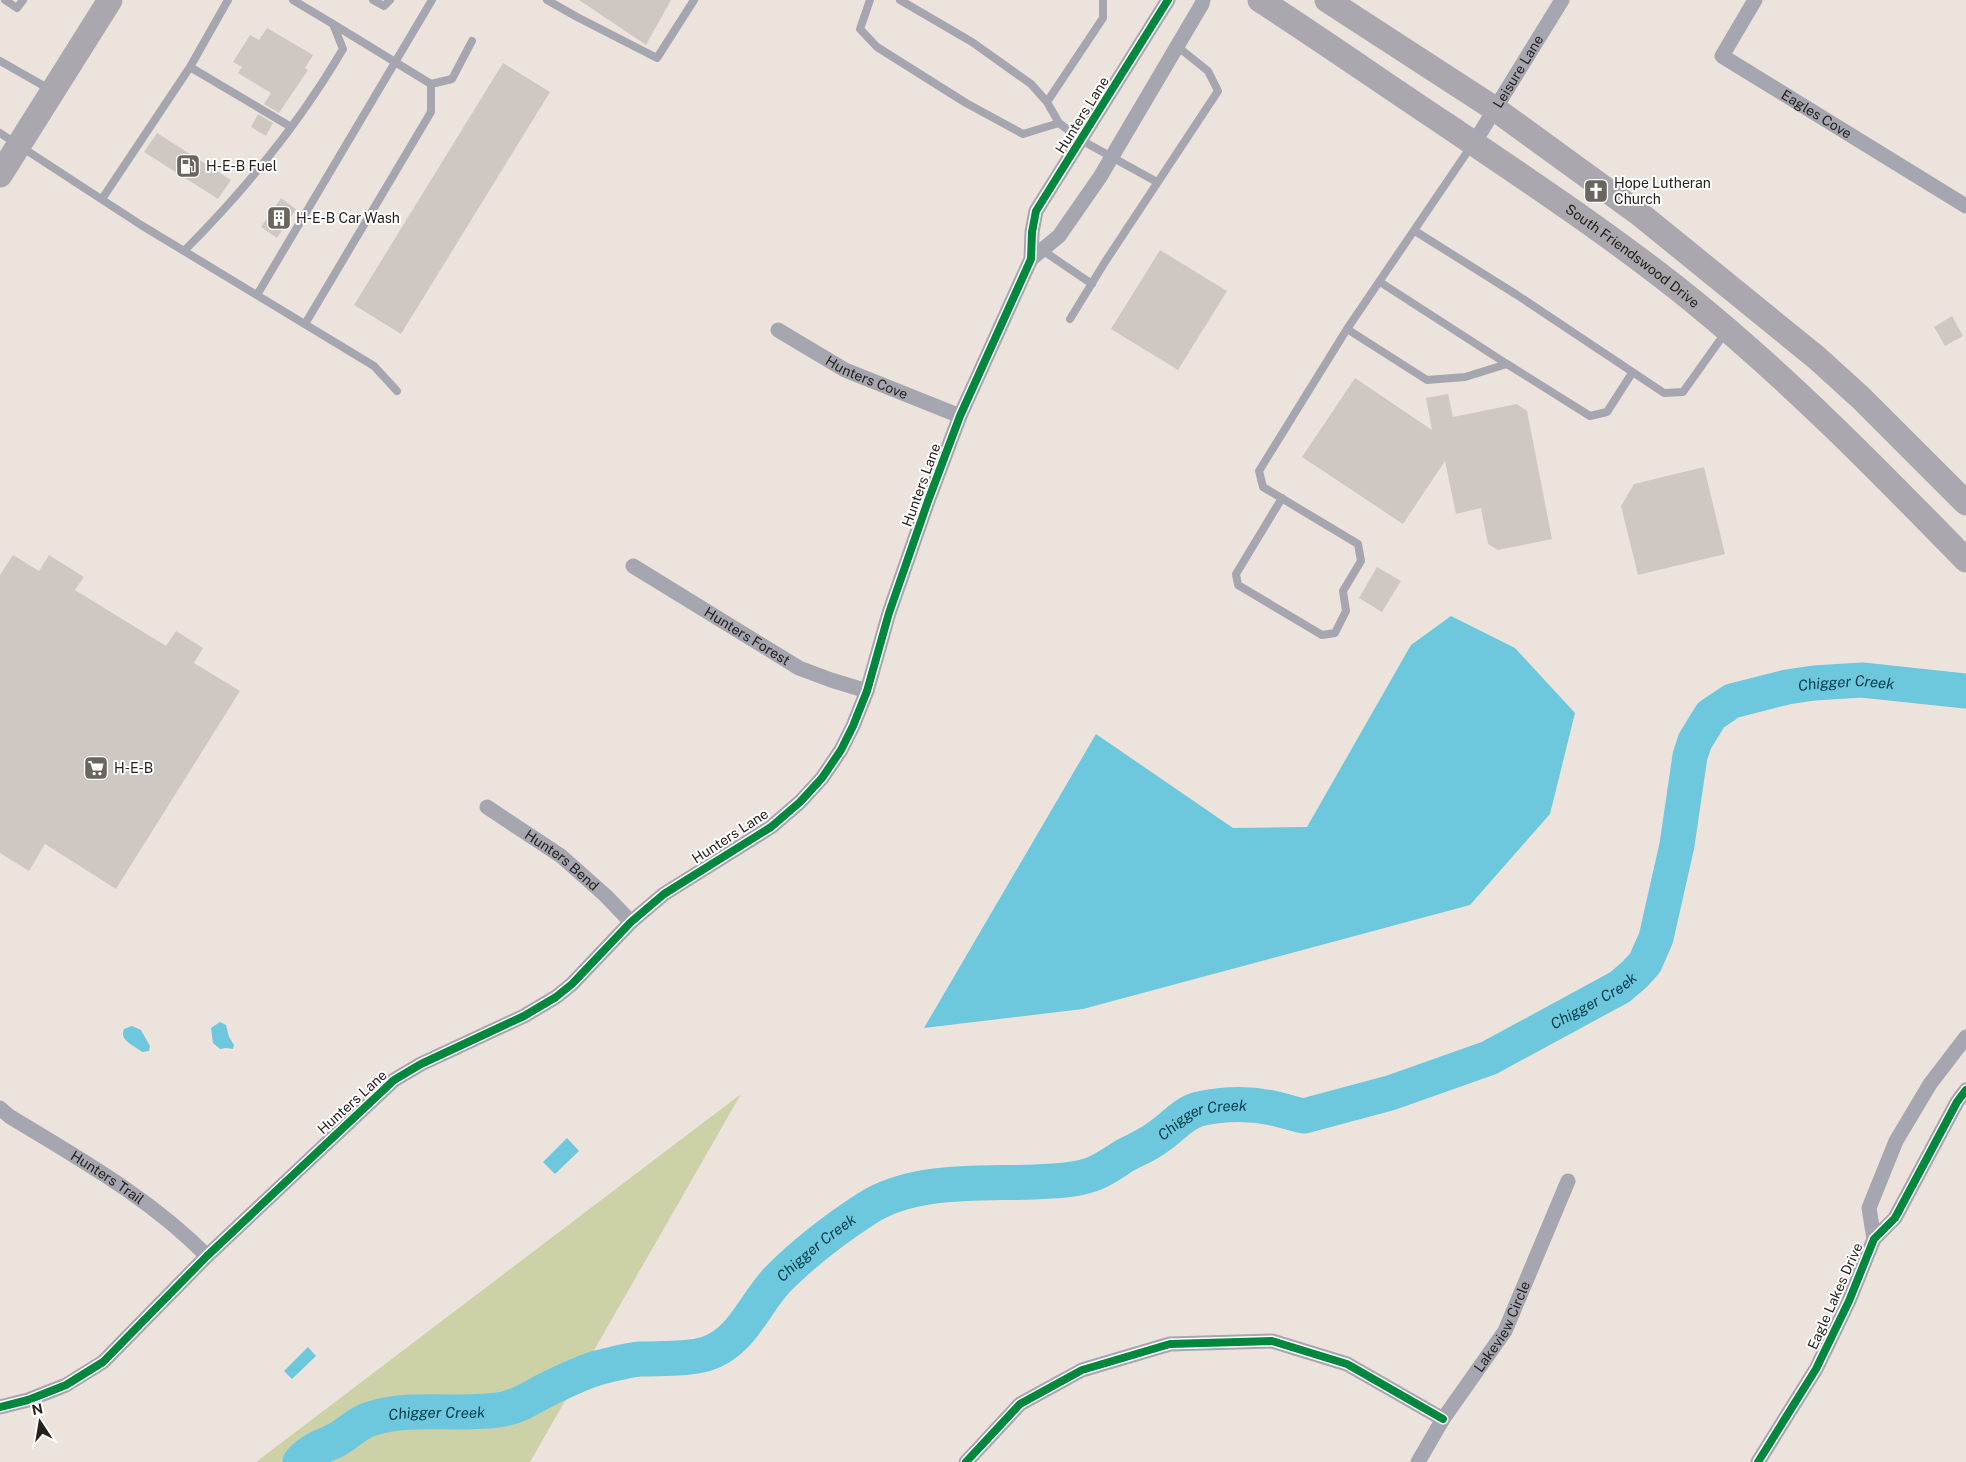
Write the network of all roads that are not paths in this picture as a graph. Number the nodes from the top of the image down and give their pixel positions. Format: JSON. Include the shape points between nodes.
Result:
{"nodes":[{"id":1,"x":6,"y":0,"type":"edge"},
{"id":2,"x":23,"y":0,"type":"edge"},
{"id":3,"x":110,"y":0,"type":"edge"},
{"id":4,"x":228,"y":0,"type":"edge"},
{"id":5,"x":293,"y":0,"type":"edge"},
{"id":6,"x":373,"y":0,"type":"edge"},
{"id":7,"x":390,"y":0,"type":"edge"},
{"id":8,"x":432,"y":0,"type":"edge"},
{"id":9,"x":548,"y":0,"type":"edge"},
{"id":10,"x":694,"y":0,"type":"edge"},
{"id":11,"x":870,"y":0,"type":"edge"},
{"id":12,"x":900,"y":0,"type":"edge"},
{"id":13,"x":1103,"y":0,"type":"edge"},
{"id":14,"x":1168,"y":0,"type":"edge"},
{"id":15,"x":1203,"y":0,"type":"edge"},
{"id":16,"x":1260,"y":0,"type":"edge"},
{"id":17,"x":1327,"y":0,"type":"edge"},
{"id":18,"x":1562,"y":0,"type":"edge"},
{"id":19,"x":1755,"y":0,"type":"edge"},
{"id":20,"x":333,"y":24,"type":"junction"},
{"id":21,"x":472,"y":41,"type":"dead end"},
{"id":22,"x":1178,"y":46,"type":"junction"},
{"id":23,"x":0,"y":61,"type":"edge"},
{"id":24,"x":394,"y":61,"type":"junction"},
{"id":25,"x":190,"y":67,"type":"junction"},
{"id":26,"x":431,"y":84,"type":"junction"},
{"id":27,"x":53,"y":91,"type":"junction"},
{"id":28,"x":1047,"y":102,"type":"junction"},
{"id":29,"x":1495,"y":109,"type":"junction"},
{"id":30,"x":1059,"y":124,"type":"junction"},
{"id":31,"x":291,"y":127,"type":"junction"},
{"id":32,"x":9,"y":139,"type":"edge"},
{"id":33,"x":1081,"y":140,"type":"junction"},
{"id":34,"x":1474,"y":143,"type":"junction"},
{"id":35,"x":1113,"y":156,"type":"junction"},
{"id":36,"x":0,"y":176,"type":"edge"},
{"id":37,"x":1157,"y":182,"type":"junction"},
{"id":38,"x":102,"y":199,"type":"junction"},
{"id":39,"x":1966,"y":206,"type":"edge"},
{"id":40,"x":1415,"y":231,"type":"junction"},
{"id":41,"x":184,"y":251,"type":"junction"},
{"id":42,"x":1036,"y":255,"type":"junction"},
{"id":43,"x":1380,"y":282,"type":"junction"},
{"id":44,"x":1092,"y":284,"type":"junction"},
{"id":45,"x":257,"y":295,"type":"junction"},
{"id":46,"x":1070,"y":319,"type":"dead end"},
{"id":47,"x":305,"y":324,"type":"junction"},
{"id":48,"x":1347,"y":329,"type":"junction"},
{"id":49,"x":1727,"y":329,"type":"junction"},
{"id":50,"x":778,"y":330,"type":"dead end"},
{"id":51,"x":1507,"y":364,"type":"junction"},
{"id":52,"x":1632,"y":373,"type":"junction"},
{"id":53,"x":397,"y":391,"type":"dead end"},
{"id":54,"x":960,"y":416,"type":"junction"},
{"id":55,"x":1282,"y":498,"type":"junction"},
{"id":56,"x":1966,"y":503,"type":"edge"},
{"id":57,"x":1966,"y":560,"type":"edge"},
{"id":58,"x":633,"y":566,"type":"dead end"},
{"id":59,"x":867,"y":691,"type":"junction"},
{"id":60,"x":487,"y":807,"type":"dead end"},
{"id":61,"x":631,"y":922,"type":"junction"},
{"id":62,"x":1966,"y":1037,"type":"edge"},
{"id":63,"x":1966,"y":1090,"type":"edge"},
{"id":64,"x":0,"y":1108,"type":"edge"},
{"id":65,"x":1568,"y":1181,"type":"dead end"},
{"id":66,"x":1874,"y":1239,"type":"junction"},
{"id":67,"x":207,"y":1256,"type":"junction"},
{"id":68,"x":0,"y":1407,"type":"edge"},
{"id":69,"x":1443,"y":1419,"type":"junction"},
{"id":70,"x":966,"y":1462,"type":"edge"},
{"id":71,"x":1418,"y":1462,"type":"edge"},
{"id":72,"x":1758,"y":1462,"type":"edge"}],
"edges":[{"from":1,"to":2,"type":"lane","via":[[17,8]]},
{"from":3,"to":27,"type":"main road"},
{"from":4,"to":25,"type":"lane"},
{"from":5,"to":20,"type":"lane"},
{"from":6,"to":7,"type":"lane","via":[[384,6]]},
{"from":8,"to":24,"type":"lane"},
{"from":9,"to":10,"type":"lane","via":[[657,58]]},
{"from":11,"to":30,"type":"lane","via":[[860,29],[876,47],[1023,134]]},
{"from":12,"to":28,"type":"lane","via":[[972,42],[1031,84]]},
{"from":13,"to":28,"type":"lane","via":[[1103,18]]},
{"from":14,"to":33,"type":"street","name":"Hunters Lane"},
{"from":15,"to":22,"type":"street","name":"Hunters Lane"},
{"from":16,"to":34,"type":"main road","name":"South Friendswood Drive"},
{"from":17,"to":29,"type":"main road"},
{"from":18,"to":29,"type":"street","name":"Leisure Lane"},
{"from":19,"to":39,"type":"street","name":"Eagles Cove","via":[[1722,56]]},
{"from":20,"to":24,"type":"lane"},
{"from":20,"to":31,"type":"lane","via":[[342,49],[320,88]]},
{"from":21,"to":26,"type":"lane","via":[[452,79]]},
{"from":22,"to":35,"type":"street","name":"Hunters Lane"},
{"from":22,"to":37,"type":"lane","via":[[1208,71],[1218,91]]},
{"from":23,"to":27,"type":"lane"},
{"from":24,"to":26,"type":"lane"},
{"from":24,"to":45,"type":"lane"},
{"from":25,"to":31,"type":"lane"},
{"from":25,"to":38,"type":"lane"},
{"from":26,"to":47,"type":"lane","via":[[432,112]]},
{"from":27,"to":32,"type":"main road"},
{"from":28,"to":30,"type":"lane"},
{"from":29,"to":34,"type":"street","name":"Leisure Lane"},
{"from":29,"to":56,"type":"main road","via":[[1641,215],[1760,311],[1861,398]]},
{"from":30,"to":33,"type":"lane"},
{"from":31,"to":41,"type":"lane","via":[[221,214]]},
{"from":32,"to":36,"type":"main road"},
{"from":32,"to":38,"type":"lane"},
{"from":33,"to":35,"type":"lane"},
{"from":33,"to":42,"type":"street","name":"Hunters Lane","via":[[1036,211],[1032,232]]},
{"from":34,"to":40,"type":"lane"},
{"from":34,"to":49,"type":"main road","name":"South Friendswood Drive","via":[[1638,258]]},
{"from":35,"to":37,"type":"lane"},
{"from":35,"to":42,"type":"street","name":"Hunters Lane","via":[[1059,236]]},
{"from":37,"to":44,"type":"lane"},
{"from":38,"to":41,"type":"lane"},
{"from":40,"to":43,"type":"lane"},
{"from":40,"to":52,"type":"lane"},
{"from":41,"to":45,"type":"lane"},
{"from":42,"to":44,"type":"lane"},
{"from":42,"to":54,"type":"street","name":"Hunters Lane"},
{"from":43,"to":48,"type":"lane"},
{"from":43,"to":51,"type":"lane"},
{"from":44,"to":46,"type":"lane"},
{"from":45,"to":47,"type":"lane"},
{"from":47,"to":53,"type":"lane","via":[[374,366]]},
{"from":48,"to":51,"type":"lane","via":[[1427,380],[1465,376]]},
{"from":48,"to":55,"type":"lane","via":[[1259,471],[1263,487]]},
{"from":49,"to":52,"type":"lane","via":[[1683,392],[1664,393]]},
{"from":49,"to":57,"type":"main road","name":"South Friendswood Drive","via":[[1862,453]]},
{"from":50,"to":54,"type":"street","name":"Hunters Cove","via":[[845,370]]},
{"from":51,"to":52,"type":"lane","via":[[1590,416],[1607,412]]},
{"from":54,"to":59,"type":"street","name":"Hunters Lane","via":[[889,613]]},
{"from":55,"to":55,"type":"lane","via":[[1358,544],[1361,561],[1343,591],[1346,611],[1335,633],[1322,635],[1238,585],[1236,574]]},
{"from":58,"to":59,"type":"street","name":"Hunters Forest","via":[[799,668]]},
{"from":59,"to":61,"type":"street","name":"Hunters Lane","via":[[841,750],[800,802],[771,827],[664,894]]},
{"from":60,"to":61,"type":"street","name":"Hunters Bend","via":[[561,856]]},
{"from":61,"to":67,"type":"street","name":"Hunters Lane","via":[[556,997],[394,1080]]},
{"from":62,"to":66,"type":"street","name":"Eagle Lakes Drive","via":[[1930,1084],[1896,1141],[1869,1208]]},
{"from":63,"to":66,"type":"street","name":"Eagle Lakes Drive","via":[[1895,1218]]},
{"from":64,"to":67,"type":"street","name":"Hunters Trail","via":[[155,1209]]},
{"from":65,"to":69,"type":"street","name":"Lakeview Circle","via":[[1504,1331]]},
{"from":66,"to":72,"type":"street","name":"Eagle Lakes Drive","via":[[1816,1369]]},
{"from":67,"to":68,"type":"street","name":"Hunters Lane","via":[[103,1362],[66,1385]]},
{"from":69,"to":70,"type":"street","via":[[1346,1364],[1272,1341],[1170,1344],[1082,1370],[1020,1404]]},
{"from":69,"to":71,"type":"street","name":"Lakeview Circle"}]}
